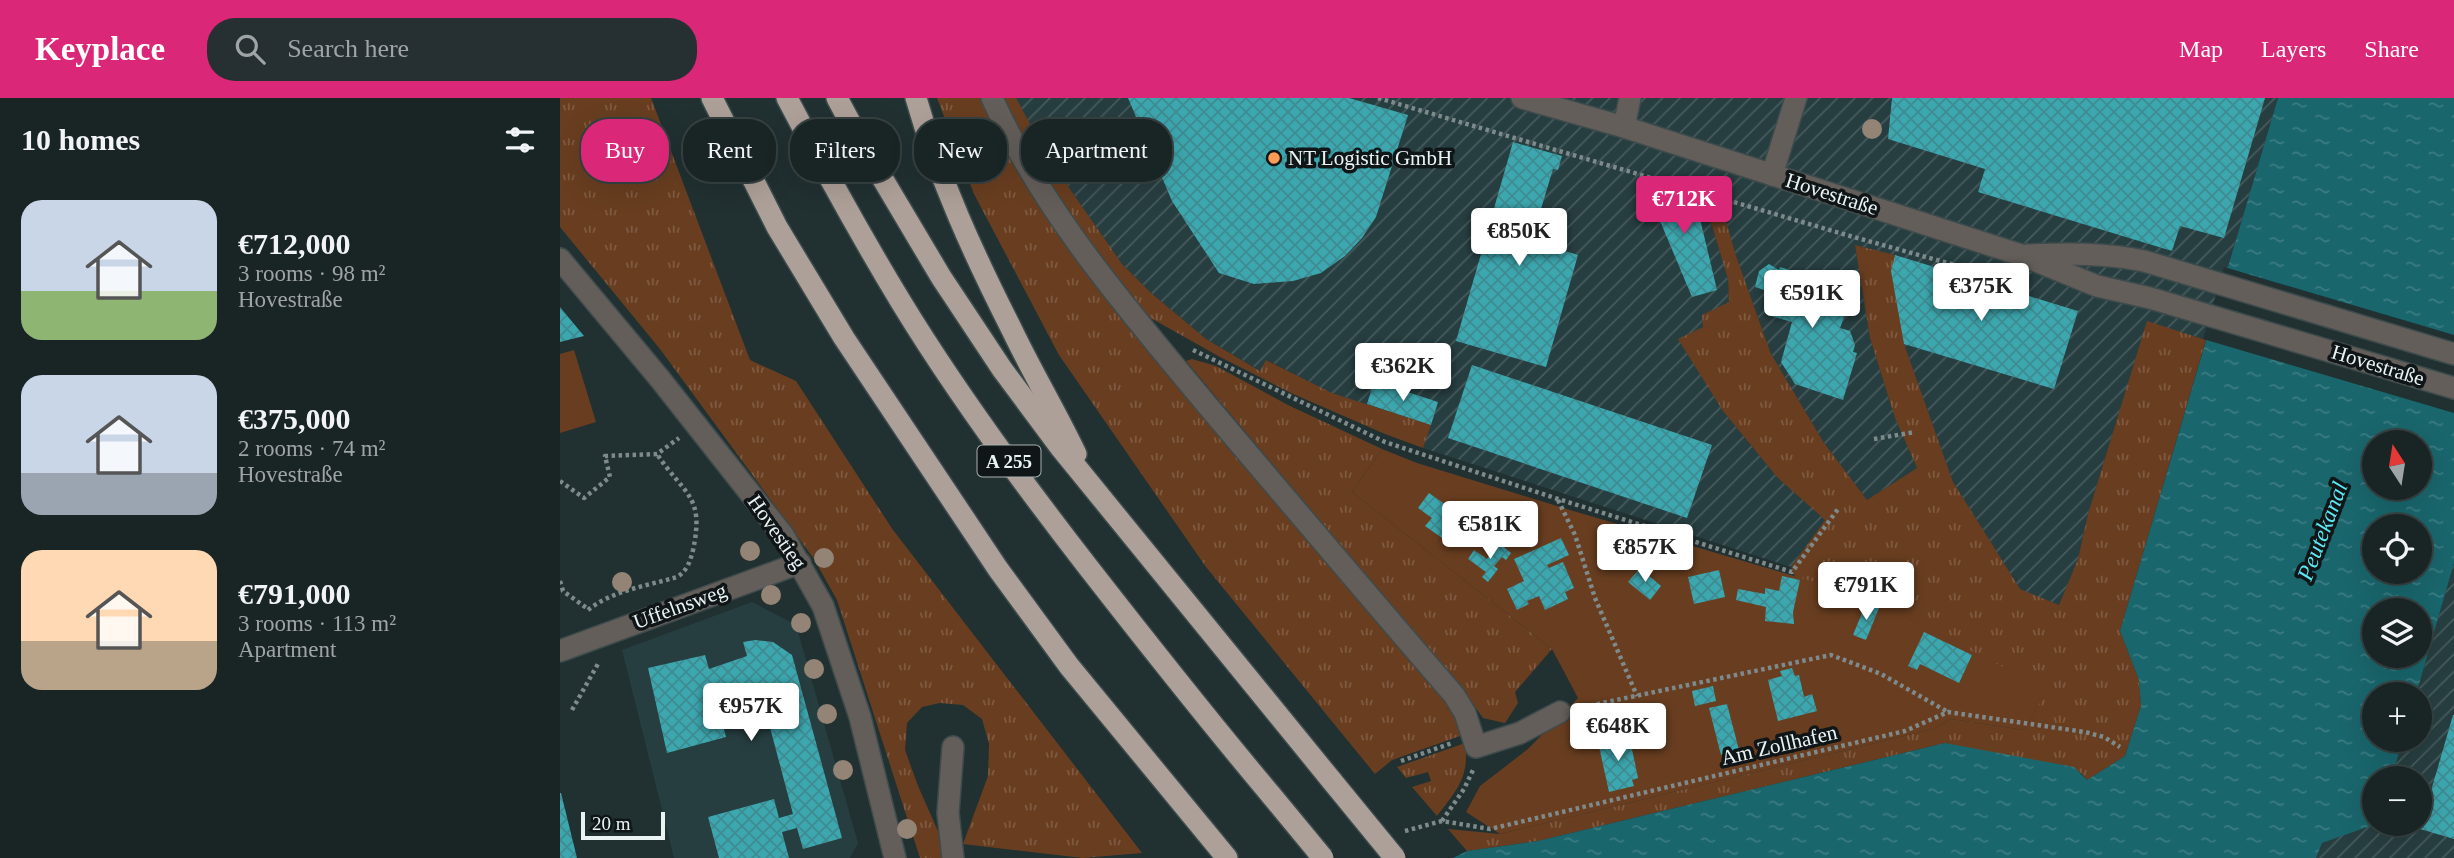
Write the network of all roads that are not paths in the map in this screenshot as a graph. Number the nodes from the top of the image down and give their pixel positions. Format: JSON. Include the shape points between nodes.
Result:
{"nodes":[{"id":1,"x":712,"y":98,"type":"edge"},
{"id":2,"x":788,"y":98,"type":"edge"},
{"id":3,"x":837,"y":98,"type":"edge"},
{"id":4,"x":916,"y":98,"type":"edge"},
{"id":5,"x":992,"y":98,"type":"edge"},
{"id":6,"x":1522,"y":98,"type":"edge"},
{"id":7,"x":1630,"y":98,"type":"edge"},
{"id":8,"x":1796,"y":98,"type":"edge"},
{"id":9,"x":1623,"y":127,"type":"junction"},
{"id":10,"x":1772,"y":175,"type":"junction"},
{"id":11,"x":2021,"y":255,"type":"junction"},
{"id":12,"x":560,"y":259,"type":"edge"},
{"id":13,"x":2454,"y":354,"type":"edge"},
{"id":14,"x":2454,"y":388,"type":"edge"},
{"id":15,"x":1092,"y":487,"type":"junction"},
{"id":16,"x":800,"y":563,"type":"junction"},
{"id":17,"x":560,"y":651,"type":"edge"},
{"id":18,"x":1560,"y":712,"type":"road end"},
{"id":19,"x":953,"y":747,"type":"dead end"},
{"id":20,"x":895,"y":858,"type":"edge"},
{"id":21,"x":953,"y":858,"type":"edge"},
{"id":22,"x":1227,"y":858,"type":"edge"},
{"id":23,"x":1323,"y":858,"type":"edge"},
{"id":24,"x":1395,"y":858,"type":"edge"}],
"edges":[{"from":1,"to":22,"type":"highway","via":[[777,227],[844,338],[998,569],[1069,666]]},
{"from":2,"to":23,"type":"highway","number":"A 255","bridge":true,"via":[[902,303],[967,402],[1165,667]]},
{"from":3,"to":15,"type":"highway","via":[[941,277],[1010,380]]},
{"from":4,"to":15,"type":"highway","via":[[959,220]]},
{"from":5,"to":18,"type":"street","via":[[1017,148],[1104,277],[1454,695],[1475,741],[1520,733]]},
{"from":6,"to":9,"type":"street","name":"Hovestraße"},
{"from":7,"to":9,"type":"street"},
{"from":8,"to":10,"type":"street"},
{"from":9,"to":10,"type":"street","name":"Hovestraße"},
{"from":10,"to":11,"type":"street","name":"Hovestraße"},
{"from":11,"to":13,"type":"street","name":"Hovestraße","via":[[2071,253],[2144,261]]},
{"from":11,"to":14,"type":"street","name":"Hovestraße","via":[[2097,286]]},
{"from":12,"to":16,"type":"street","name":"Hovestieg","via":[[697,425]]},
{"from":15,"to":24,"type":"highway","bridge":true},
{"from":16,"to":17,"type":"street","name":"Uffelnsweg"},
{"from":16,"to":20,"type":"street","name":"Hovestieg","via":[[823,606],[860,717]]},
{"from":19,"to":21,"type":"street","via":[[948,813]]}]}
